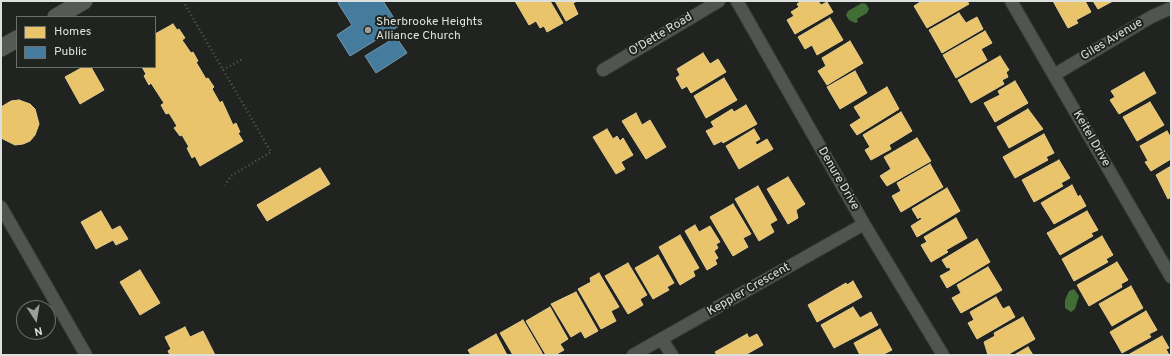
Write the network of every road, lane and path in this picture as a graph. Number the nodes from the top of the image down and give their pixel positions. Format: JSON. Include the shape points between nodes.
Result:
{"nodes":[{"id":1,"x":84,"y":1,"type":"edge"},
{"id":2,"x":182,"y":1,"type":"edge"},
{"id":3,"x":719,"y":1,"type":"edge"},
{"id":4,"x":737,"y":1,"type":"edge"},
{"id":5,"x":1011,"y":1,"type":"edge"},
{"id":6,"x":1171,"y":8,"type":"edge"},
{"id":7,"x":58,"y":16,"type":"edge"},
{"id":8,"x":16,"y":40,"type":"edge"},
{"id":9,"x":1,"y":48,"type":"edge"},
{"id":10,"x":244,"y":58,"type":"dead end"},
{"id":11,"x":222,"y":70,"type":"junction"},
{"id":12,"x":603,"y":70,"type":"dead end"},
{"id":13,"x":1054,"y":75,"type":"junction"},
{"id":14,"x":225,"y":185,"type":"dead end"},
{"id":15,"x":1,"y":207,"type":"edge"},
{"id":16,"x":864,"y":224,"type":"junction"},
{"id":17,"x":1171,"y":277,"type":"edge"},
{"id":18,"x":662,"y":340,"type":"junction"},
{"id":19,"x":86,"y":355,"type":"edge"},
{"id":20,"x":633,"y":355,"type":"edge"},
{"id":21,"x":672,"y":355,"type":"edge"},
{"id":22,"x":943,"y":355,"type":"edge"}],
"edges":[{"from":1,"to":7,"type":"main road"},
{"from":2,"to":11,"type":"path"},
{"from":3,"to":12,"type":"street","name":"O'Dette Road"},
{"from":4,"to":16,"type":"street","name":"Denure Drive"},
{"from":5,"to":13,"type":"street","name":"Keitel Drive"},
{"from":6,"to":13,"type":"street","name":"Giles Avenue","via":[[1151,17]]},
{"from":8,"to":9,"type":"main road"},
{"from":10,"to":11,"type":"path"},
{"from":11,"to":14,"type":"path","via":[[271,152],[231,176]]},
{"from":13,"to":17,"type":"street","name":"Keitel Drive"},
{"from":15,"to":19,"type":"street"},
{"from":16,"to":18,"type":"street","name":"Keppler Crescent"},
{"from":16,"to":22,"type":"street","name":"Denure Drive"},
{"from":18,"to":20,"type":"street","name":"Keppler Crescent"},
{"from":18,"to":21,"type":"street"}]}
